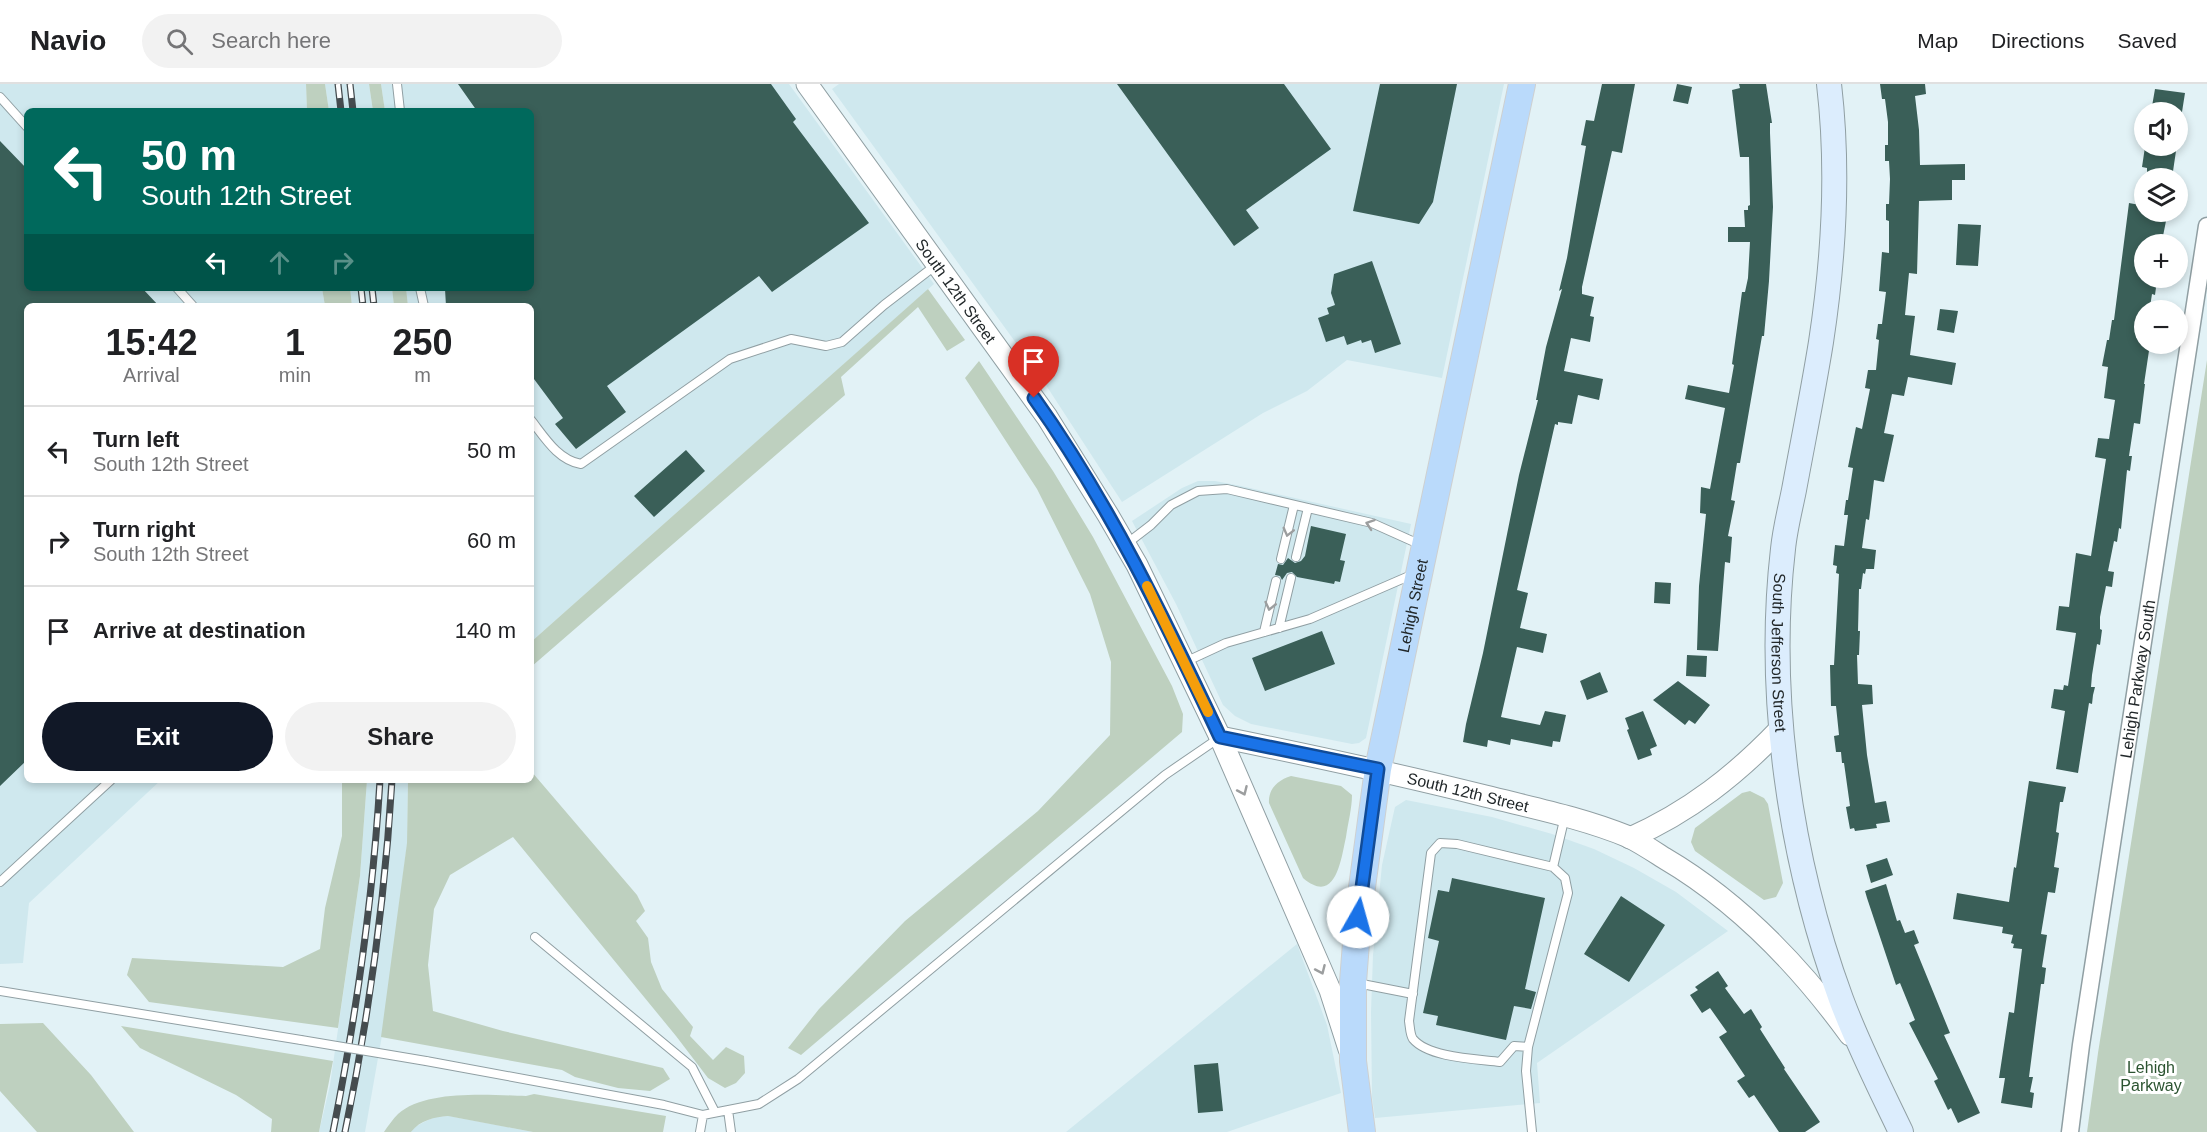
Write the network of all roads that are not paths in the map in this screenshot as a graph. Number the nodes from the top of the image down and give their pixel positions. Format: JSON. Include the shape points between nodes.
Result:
{"nodes":[{"id":1,"x":397,"y":84,"type":"edge"},
{"id":2,"x":807,"y":84,"type":"edge"},
{"id":3,"x":1522,"y":84,"type":"edge"},
{"id":4,"x":1829,"y":84,"type":"edge"},
{"id":5,"x":0,"y":97,"type":"edge"},
{"id":6,"x":400,"y":108,"type":"edge"},
{"id":7,"x":24,"y":124,"type":"edge"},
{"id":8,"x":2207,"y":226,"type":"edge"},
{"id":9,"x":937,"y":264,"type":"junction"},
{"id":10,"x":180,"y":291,"type":"edge"},
{"id":11,"x":190,"y":303,"type":"edge"},
{"id":12,"x":534,"y":424,"type":"edge"},
{"id":13,"x":1294,"y":505,"type":"junction"},
{"id":14,"x":1308,"y":508,"type":"junction"},
{"id":15,"x":1125,"y":545,"type":"junction"},
{"id":16,"x":1424,"y":546,"type":"junction"},
{"id":17,"x":1296,"y":557,"type":"dead end"},
{"id":18,"x":1281,"y":559,"type":"dead end"},
{"id":19,"x":1419,"y":572,"type":"junction"},
{"id":20,"x":1291,"y":578,"type":"dead end"},
{"id":21,"x":1276,"y":580,"type":"dead end"},
{"id":22,"x":1279,"y":628,"type":"junction"},
{"id":23,"x":1264,"y":632,"type":"junction"},
{"id":24,"x":1185,"y":662,"type":"junction"},
{"id":25,"x":1780,"y":729,"type":"junction"},
{"id":26,"x":1220,"y":737,"type":"junction"},
{"id":27,"x":1378,"y":769,"type":"junction"},
{"id":28,"x":108,"y":783,"type":"edge"},
{"id":29,"x":1565,"y":816,"type":"junction"},
{"id":30,"x":1630,"y":838,"type":"junction"},
{"id":31,"x":1553,"y":867,"type":"junction"},
{"id":32,"x":0,"y":882,"type":"edge"},
{"id":33,"x":535,"y":937,"type":"dead end"},
{"id":34,"x":1353,"y":982,"type":"junction"},
{"id":35,"x":0,"y":991,"type":"edge"},
{"id":36,"x":1413,"y":994,"type":"junction"},
{"id":37,"x":1528,"y":1047,"type":"junction"},
{"id":38,"x":1862,"y":1053,"type":"junction"},
{"id":39,"x":1353,"y":1061,"type":"junction"},
{"id":40,"x":728,"y":1110,"type":"junction"},
{"id":41,"x":715,"y":1112,"type":"junction"},
{"id":42,"x":703,"y":1115,"type":"junction"},
{"id":43,"x":700,"y":1132,"type":"edge"},
{"id":44,"x":730,"y":1132,"type":"edge"},
{"id":45,"x":1362,"y":1132,"type":"edge"},
{"id":46,"x":1532,"y":1132,"type":"edge"},
{"id":47,"x":1901,"y":1132,"type":"edge"},
{"id":48,"x":2070,"y":1132,"type":"edge"}],
"edges":[{"from":1,"to":6,"type":"lane"},
{"from":2,"to":9,"type":"street","name":"South 12th Street"},
{"from":3,"to":16,"type":"main road","name":"Lehigh Street"},
{"from":4,"to":25,"type":"main road","name":"South Jefferson Street","via":[[1834,219],[1821,343],[1783,546],[1778,644]]},
{"from":5,"to":7,"type":"lane"},
{"from":8,"to":48,"type":"street","name":"Lehigh Parkway South"},
{"from":9,"to":12,"type":"lane","via":[[842,342],[826,346],[791,339],[730,359],[581,464],[570,462],[551,447]]},
{"from":9,"to":15,"type":"street","name":"South 12th Street","via":[[1047,417]]},
{"from":10,"to":11,"type":"lane"},
{"from":13,"to":14,"type":"lane"},
{"from":13,"to":15,"type":"lane","via":[[1227,489],[1198,491],[1171,505]]},
{"from":13,"to":18,"type":"lane","one_way":true},
{"from":16,"to":14,"type":"lane","one_way":true,"via":[[1372,523]]},
{"from":14,"to":17,"type":"lane"},
{"from":15,"to":24,"type":"street","name":"South 12th Street"},
{"from":16,"to":19,"type":"main road","name":"Lehigh Street"},
{"from":19,"to":22,"type":"lane","via":[[1310,619]]},
{"from":19,"to":27,"type":"main road","name":"Lehigh Street"},
{"from":20,"to":22,"type":"lane"},
{"from":21,"to":23,"type":"lane","one_way":true},
{"from":22,"to":23,"type":"lane"},
{"from":23,"to":24,"type":"lane","via":[[1226,643]]},
{"from":24,"to":26,"type":"street","name":"South 12th Street"},
{"from":25,"to":30,"type":"street","via":[[1750,761],[1709,794]]},
{"from":25,"to":38,"type":"main road","name":"South Jefferson Street","via":[[1808,890],[1826,956]]},
{"from":26,"to":27,"type":"street","name":"South 12th Street"},
{"from":26,"to":39,"type":"street","one_way":true,"via":[[1330,990]]},
{"from":26,"to":40,"type":"lane","via":[[1165,775],[798,1079],[759,1104]]},
{"from":27,"to":29,"type":"street","name":"South 12th Street"},
{"from":27,"to":34,"type":"main road","name":"Lehigh Street"},
{"from":28,"to":32,"type":"lane"},
{"from":29,"to":30,"type":"street","name":"South 12th Street"},
{"from":29,"to":31,"type":"lane"},
{"from":30,"to":38,"type":"street","name":"South 12th Street","via":[[1692,874],[1770,940],[1834,1013]]},
{"from":31,"to":36,"type":"lane","via":[[1440,843],[1431,853]]},
{"from":31,"to":37,"type":"lane","via":[[1565,878],[1568,893]]},
{"from":33,"to":41,"type":"lane","via":[[692,1067]]},
{"from":34,"to":36,"type":"lane"},
{"from":34,"to":39,"type":"main road","name":"Lehigh Street"},
{"from":35,"to":42,"type":"lane","bridge":true,"via":[[426,1061]]},
{"from":36,"to":37,"type":"lane","via":[[1409,1021],[1412,1037],[1422,1047],[1500,1062],[1514,1046]]},
{"from":37,"to":46,"type":"lane","via":[[1526,1071]]},
{"from":38,"to":47,"type":"main road","name":"South Jefferson Street"},
{"from":39,"to":45,"type":"main road","name":"Lehigh Street"},
{"from":40,"to":41,"type":"lane"},
{"from":40,"to":44,"type":"lane"},
{"from":41,"to":42,"type":"lane"},
{"from":42,"to":43,"type":"lane"}]}
